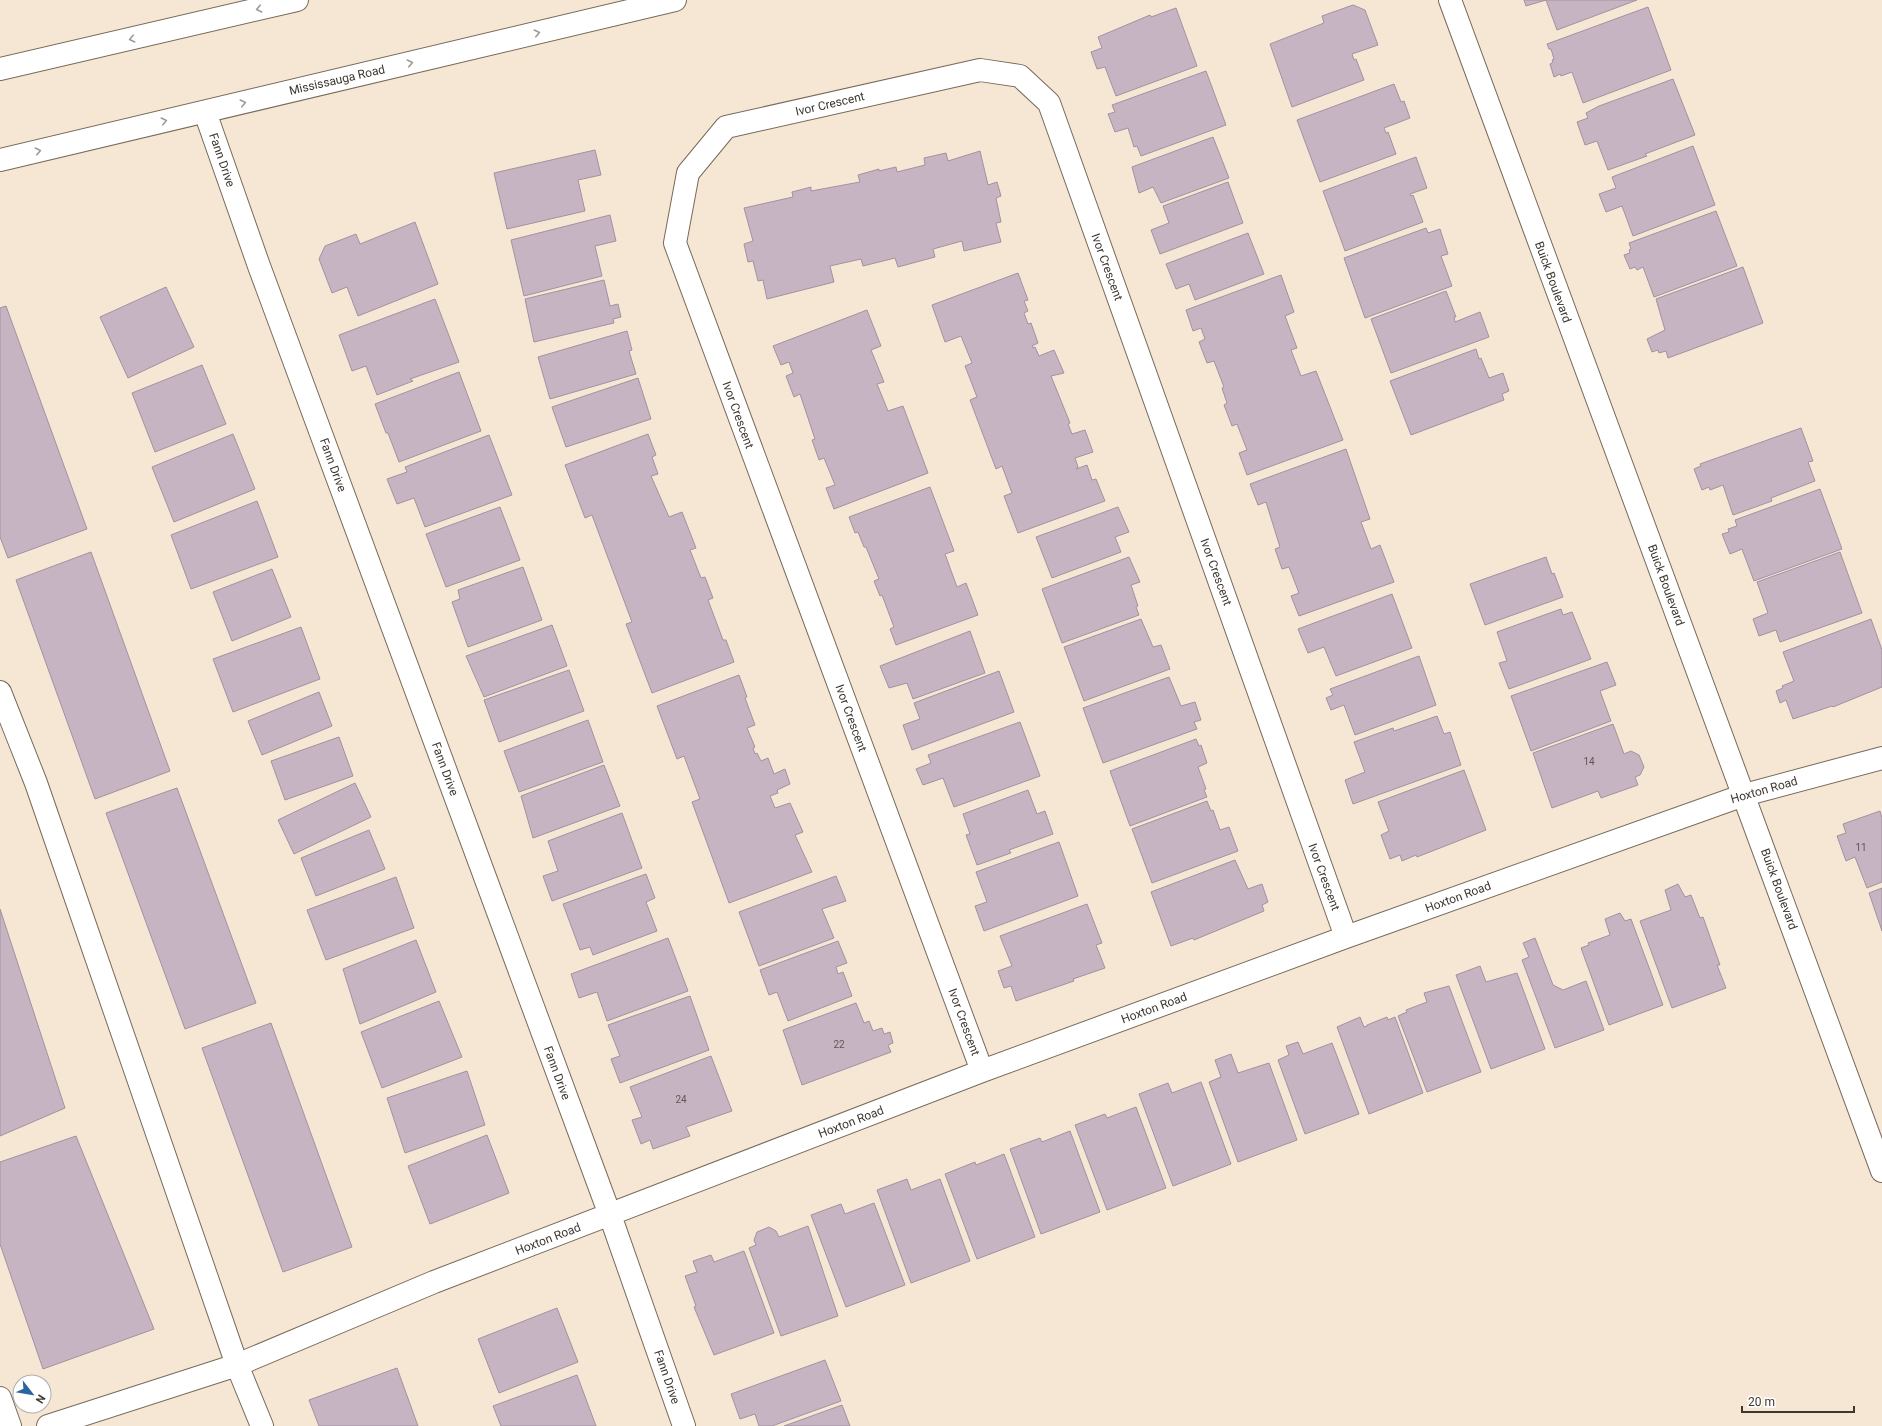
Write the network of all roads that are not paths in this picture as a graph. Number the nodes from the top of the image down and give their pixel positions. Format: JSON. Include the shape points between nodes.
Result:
{"nodes":[{"id":1,"x":297,"y":0,"type":"edge"},
{"id":2,"x":674,"y":0,"type":"edge"},
{"id":3,"x":1450,"y":0,"type":"edge"},
{"id":4,"x":0,"y":69,"type":"edge"},
{"id":5,"x":205,"y":112,"type":"junction"},
{"id":6,"x":0,"y":160,"type":"edge"},
{"id":7,"x":0,"y":692,"type":"edge"},
{"id":8,"x":1882,"y":758,"type":"edge"},
{"id":9,"x":1744,"y":795,"type":"junction"},
{"id":10,"x":1346,"y":938,"type":"junction"},
{"id":11,"x":982,"y":1071,"type":"junction"},
{"id":12,"x":1882,"y":1171,"type":"edge"},
{"id":13,"x":610,"y":1216,"type":"junction"},
{"id":14,"x":237,"y":1365,"type":"junction"},
{"id":15,"x":0,"y":1398,"type":"edge"},
{"id":16,"x":10,"y":1426,"type":"edge"},
{"id":17,"x":48,"y":1426,"type":"edge"},
{"id":18,"x":262,"y":1426,"type":"edge"},
{"id":19,"x":684,"y":1426,"type":"edge"}],
"edges":[{"from":1,"to":4,"type":"street","one_way":true},
{"from":5,"to":2,"type":"street","name":"Mississauga Road","one_way":true},
{"from":3,"to":9,"type":"street","name":"Buick Boulevard"},
{"from":6,"to":5,"type":"street","name":"Mississauga Road","one_way":true},
{"from":5,"to":13,"type":"street","name":"Fann Drive"},
{"from":7,"to":14,"type":"street","via":[[36,783]]},
{"from":8,"to":9,"type":"street","name":"Hoxton Road"},
{"from":9,"to":10,"type":"street","name":"Hoxton Road"},
{"from":9,"to":12,"type":"street","name":"Buick Boulevard"},
{"from":10,"to":11,"type":"street","name":"Hoxton Road"},
{"from":10,"to":11,"type":"street","name":"Ivor Crescent","via":[[1049,103],[1020,76],[980,70],[726,127],[688,173],[675,243]]},
{"from":11,"to":13,"type":"street","name":"Hoxton Road"},
{"from":13,"to":14,"type":"street","name":"Hoxton Road","via":[[434,1282]]},
{"from":13,"to":19,"type":"street","name":"Fann Drive"},
{"from":14,"to":17,"type":"street","name":"Hoxton Road"},
{"from":14,"to":18,"type":"street"},
{"from":15,"to":16,"type":"street"}]}
